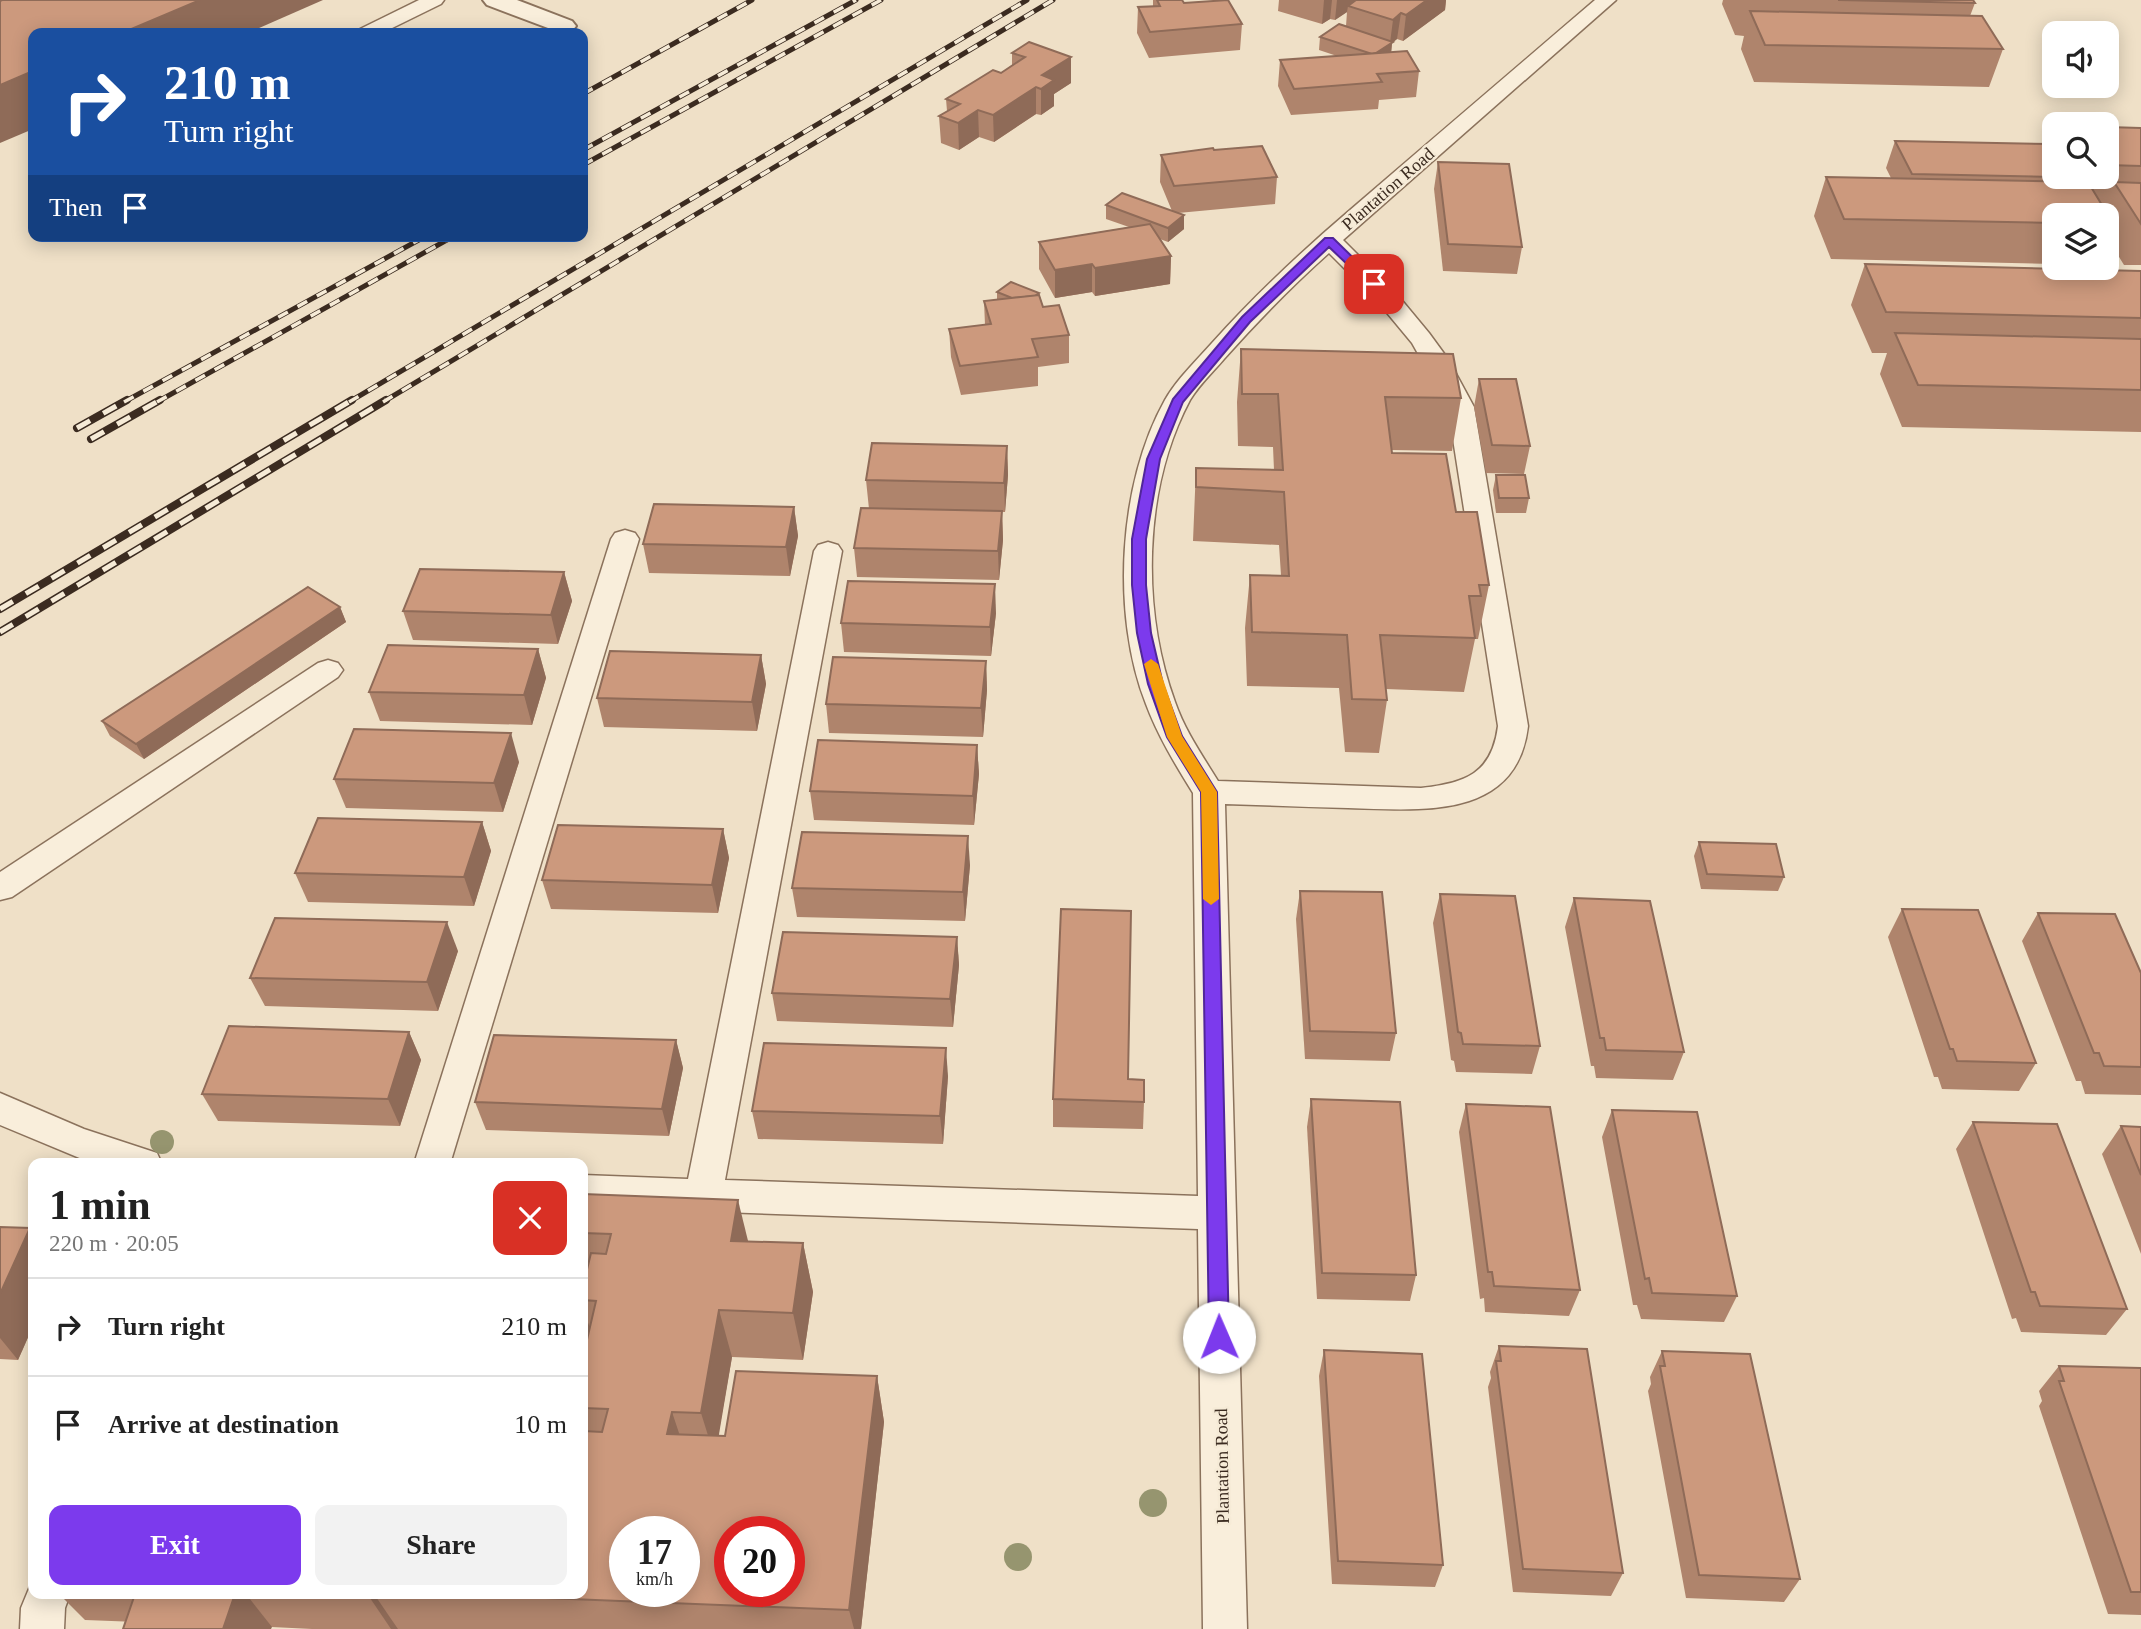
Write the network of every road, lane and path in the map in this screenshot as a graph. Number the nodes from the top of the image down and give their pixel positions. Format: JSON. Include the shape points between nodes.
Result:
{"nodes":[{"id":1,"x":434,"y":0,"type":"edge"},
{"id":2,"x":495,"y":0,"type":"edge"},
{"id":3,"x":1606,"y":0,"type":"edge"},
{"id":4,"x":564,"y":26,"type":"dead end"},
{"id":5,"x":377,"y":28,"type":"edge"},
{"id":6,"x":1329,"y":240,"type":"junction"},
{"id":7,"x":625,"y":539,"type":"dead end"},
{"id":8,"x":828,"y":551,"type":"dead end"},
{"id":9,"x":328,"y":670,"type":"dead end"},
{"id":10,"x":1209,"y":792,"type":"junction"},
{"id":11,"x":0,"y":888,"type":"edge"},
{"id":12,"x":0,"y":1108,"type":"edge"},
{"id":13,"x":124,"y":1158,"type":"edge"},
{"id":14,"x":434,"y":1158,"type":"edge"},
{"id":15,"x":588,"y":1191,"type":"edge"},
{"id":16,"x":703,"y":1196,"type":"junction"},
{"id":17,"x":1217,"y":1213,"type":"junction"},
{"id":18,"x":46,"y":1599,"type":"edge"},
{"id":19,"x":42,"y":1629,"type":"edge"},
{"id":20,"x":1225,"y":1629,"type":"edge"}],
"edges":[{"from":1,"to":5,"type":"lane"},
{"from":2,"to":4,"type":"street"},
{"from":3,"to":6,"type":"lane","name":"Plantation Road"},
{"from":6,"to":10,"type":"lane","name":"Plantation Road","via":[[1261,303],[1188,386],[1166,425],[1146,495],[1139,539],[1144,633],[1155,684],[1174,737]]},
{"from":6,"to":10,"type":"lane","via":[[1406,316],[1440,364],[1461,407],[1512,742],[1496,772],[1480,784],[1442,797]]},
{"from":7,"to":14,"type":"lane"},
{"from":8,"to":16,"type":"lane"},
{"from":9,"to":11,"type":"lane"},
{"from":10,"to":17,"type":"lane","name":"Plantation Road"},
{"from":12,"to":13,"type":"lane","via":[[38,1128]]},
{"from":15,"to":16,"type":"lane"},
{"from":16,"to":17,"type":"lane"},
{"from":17,"to":20,"type":"lane","name":"Plantation Road"},
{"from":18,"to":19,"type":"lane"}]}
